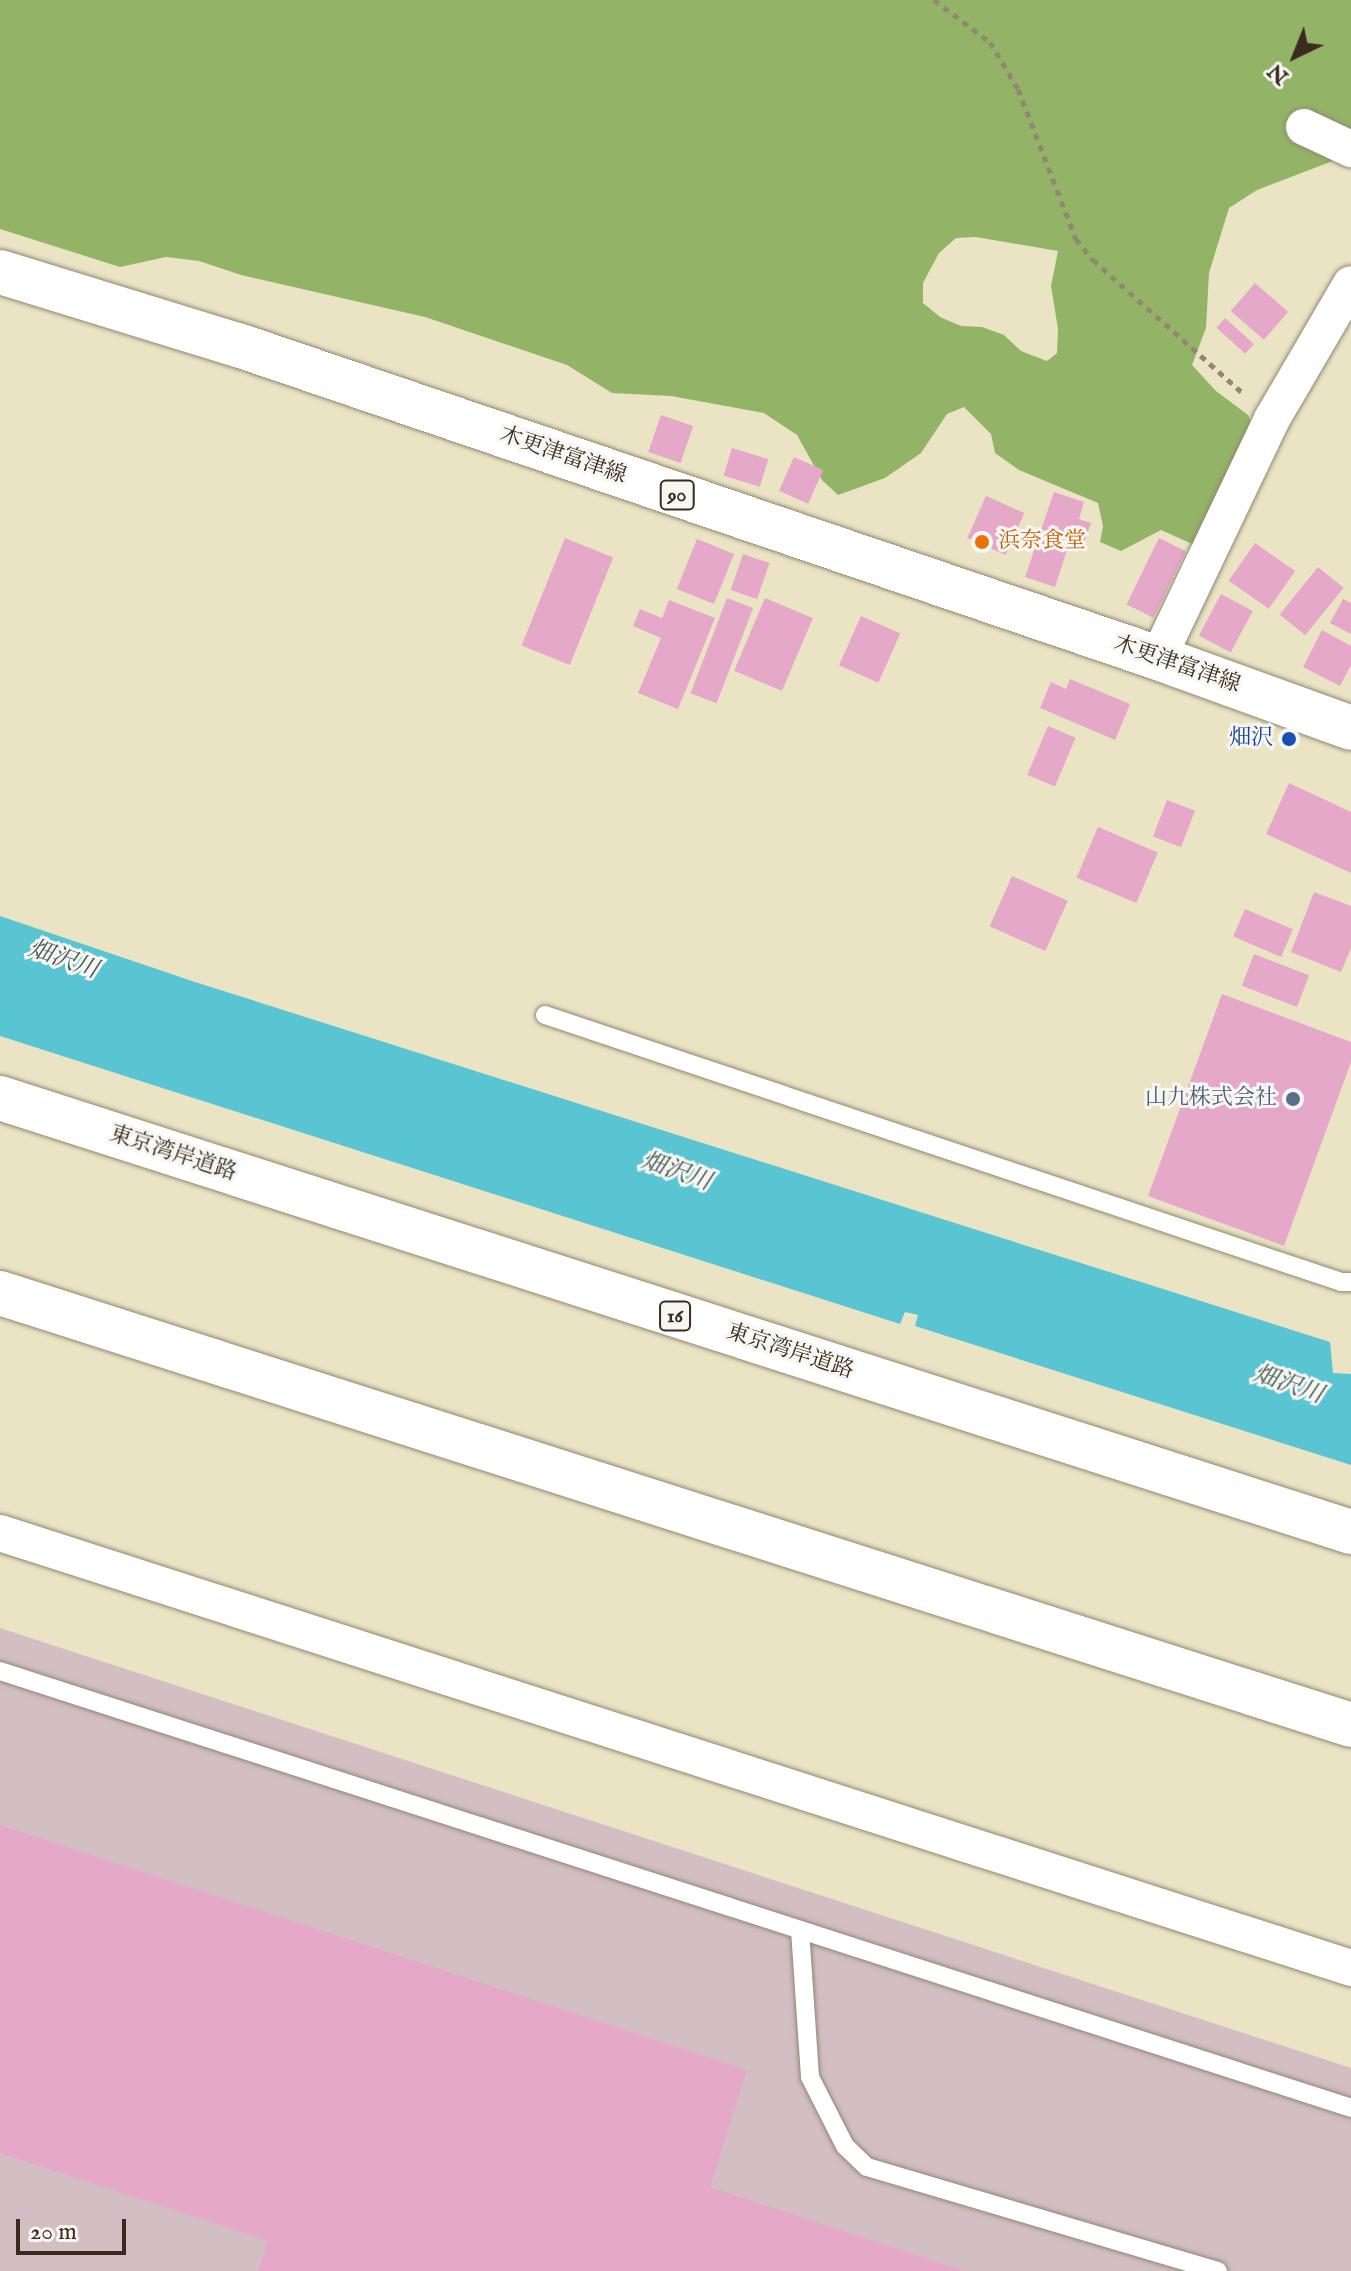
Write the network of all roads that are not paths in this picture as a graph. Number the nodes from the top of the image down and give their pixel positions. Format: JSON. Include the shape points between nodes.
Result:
{"nodes":[{"id":1,"x":1304,"y":127,"type":"dead end"},
{"id":2,"x":1351,"y":149,"type":"edge"},
{"id":3,"x":0,"y":272,"type":"edge"},
{"id":4,"x":1351,"y":284,"type":"edge"},
{"id":5,"x":1158,"y":658,"type":"junction"},
{"id":6,"x":1351,"y":728,"type":"edge"},
{"id":7,"x":545,"y":1015,"type":"dead end"},
{"id":8,"x":0,"y":1098,"type":"edge"},
{"id":9,"x":1351,"y":1282,"type":"edge"},
{"id":10,"x":0,"y":1293,"type":"edge"},
{"id":11,"x":1351,"y":1532,"type":"edge"},
{"id":12,"x":0,"y":1533,"type":"edge"},
{"id":13,"x":0,"y":1671,"type":"edge"},
{"id":14,"x":1351,"y":1725,"type":"edge"},
{"id":15,"x":800,"y":1930,"type":"junction"},
{"id":16,"x":1351,"y":1968,"type":"edge"},
{"id":17,"x":1351,"y":2108,"type":"edge"},
{"id":18,"x":1218,"y":2271,"type":"edge"}],
"edges":[{"from":1,"to":2,"type":"street"},
{"from":3,"to":5,"type":"main road","name":"木更津富津線","number":"90","via":[[238,345]]},
{"from":4,"to":5,"type":"street","via":[[1272,419]]},
{"from":5,"to":6,"type":"main road","name":"木更津富津線","number":"90"},
{"from":7,"to":9,"type":"lane"},
{"from":8,"to":11,"type":"main road","name":"東京湾岸道路","number":"16"},
{"from":10,"to":14,"type":"main road"},
{"from":12,"to":16,"type":"street"},
{"from":13,"to":15,"type":"lane"},
{"from":15,"to":17,"type":"lane"},
{"from":15,"to":18,"type":"lane","via":[[810,2077],[845,2146],[867,2167]]}]}
